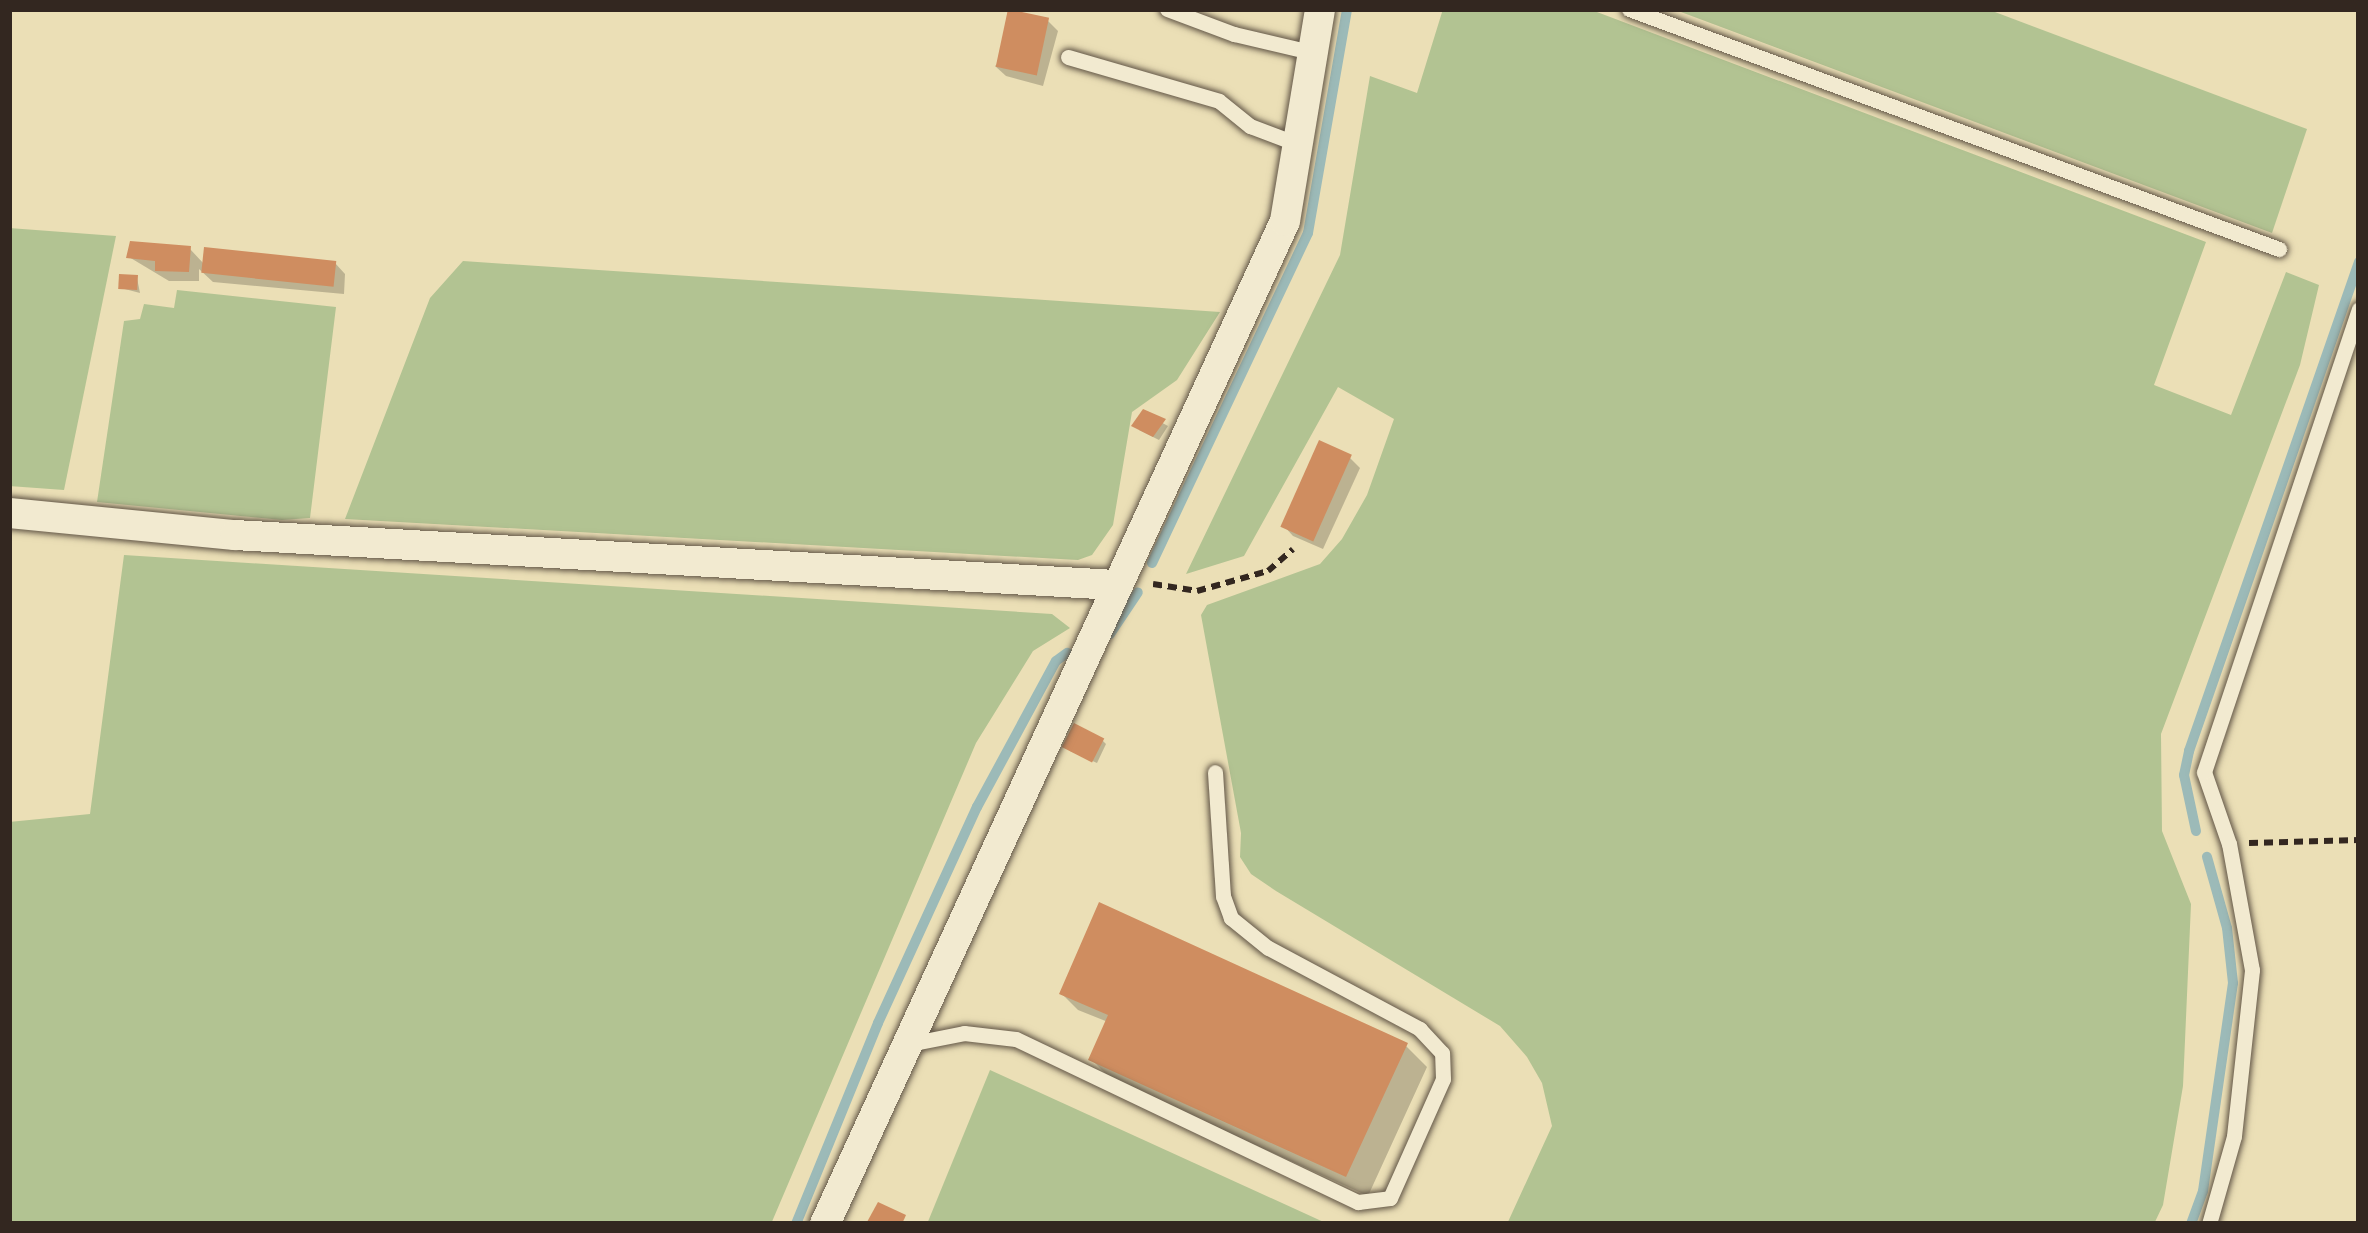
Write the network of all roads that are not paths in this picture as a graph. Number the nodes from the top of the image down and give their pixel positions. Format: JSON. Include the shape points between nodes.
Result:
{"nodes":[{"id":1,"x":1167,"y":9,"type":"edge"},
{"id":2,"x":1320,"y":9,"type":"edge"},
{"id":3,"x":1630,"y":9,"type":"edge"},
{"id":4,"x":1315,"y":53,"type":"junction"},
{"id":5,"x":1068,"y":57,"type":"dead end"},
{"id":6,"x":1300,"y":145,"type":"junction"},
{"id":7,"x":2278,"y":249,"type":"dead end"},
{"id":8,"x":2359,"y":309,"type":"edge"},
{"id":9,"x":9,"y":513,"type":"edge"},
{"id":10,"x":1117,"y":579,"type":"junction"},
{"id":11,"x":1215,"y":772,"type":"dead end"},
{"id":12,"x":906,"y":1045,"type":"junction"},
{"id":13,"x":825,"y":1224,"type":"edge"},
{"id":14,"x":2210,"y":1224,"type":"edge"}],
"edges":[{"from":1,"to":4,"type":"lane"},
{"from":2,"to":4,"type":"street"},
{"from":3,"to":7,"type":"lane"},
{"from":4,"to":6,"type":"street"},
{"from":5,"to":6,"type":"lane","via":[[1219,101],[1250,126]]},
{"from":6,"to":10,"type":"street","via":[[1285,221]]},
{"from":8,"to":14,"type":"lane","via":[[2204,772],[2229,844],[2252,970],[2234,1136]]},
{"from":9,"to":10,"type":"street","via":[[236,535]]},
{"from":10,"to":12,"type":"street"},
{"from":11,"to":12,"type":"lane","via":[[1231,918],[1268,948],[1420,1029],[1442,1053],[1443,1079],[1390,1198],[1358,1202],[1016,1039],[964,1034]]},
{"from":12,"to":13,"type":"street"}]}
